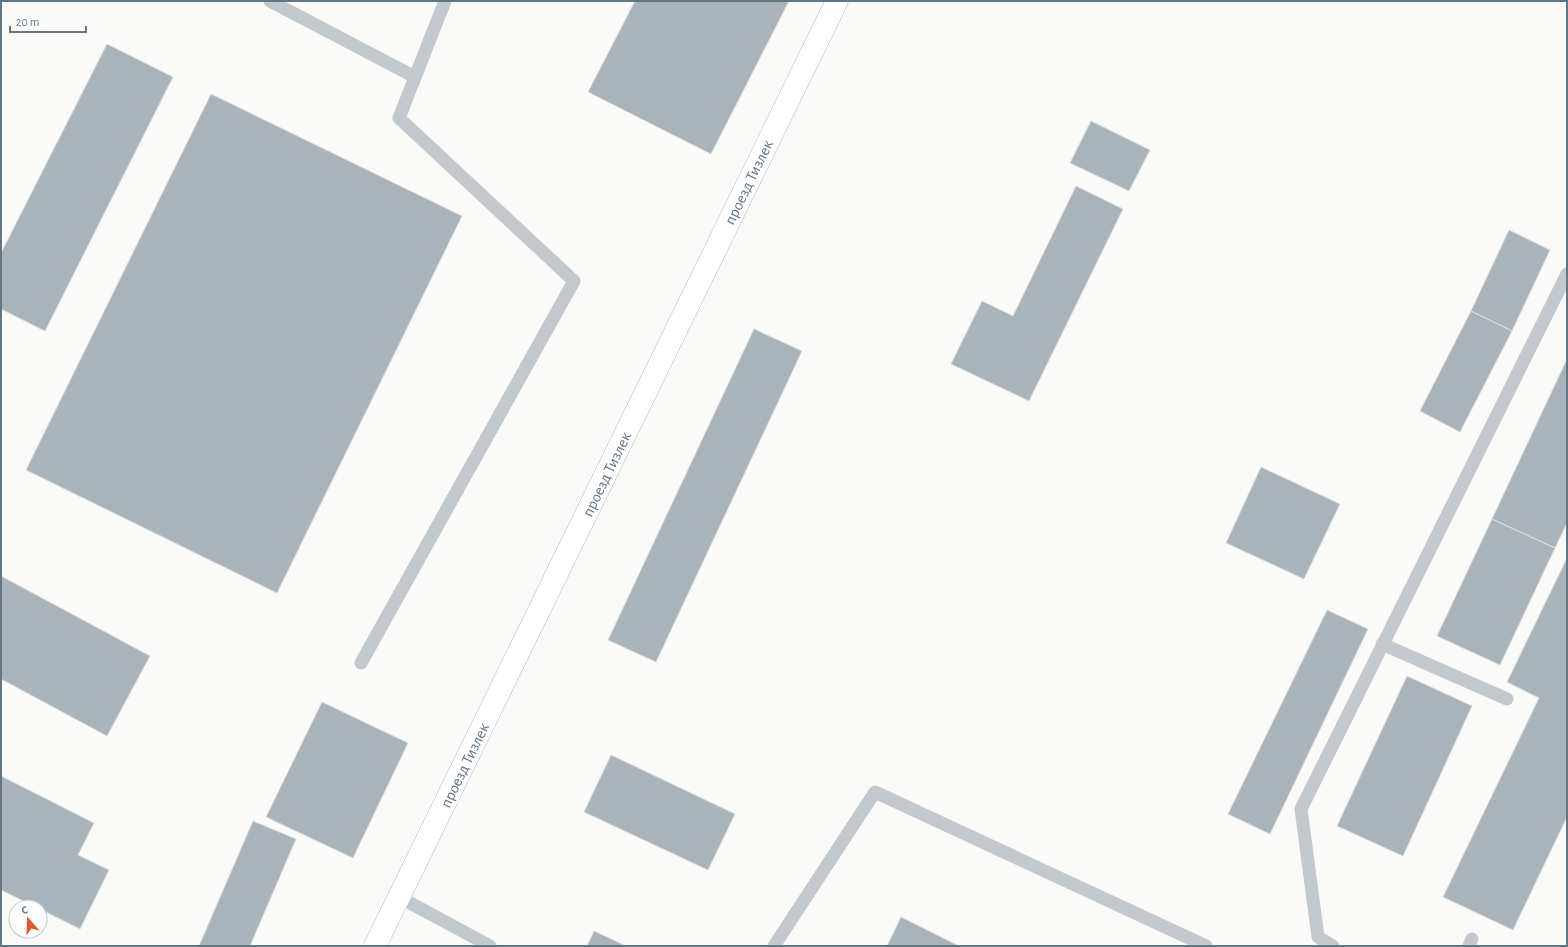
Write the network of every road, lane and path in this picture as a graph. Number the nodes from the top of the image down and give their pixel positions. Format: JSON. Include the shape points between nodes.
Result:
{"nodes":[{"id":1,"x":270,"y":1,"type":"edge"},
{"id":2,"x":444,"y":1,"type":"edge"},
{"id":3,"x":836,"y":1,"type":"edge"},
{"id":4,"x":415,"y":77,"type":"junction"},
{"id":5,"x":1567,"y":273,"type":"edge"},
{"id":6,"x":1382,"y":644,"type":"junction"},
{"id":7,"x":361,"y":663,"type":"dead end"},
{"id":8,"x":1507,"y":699,"type":"dead end"},
{"id":9,"x":399,"y":897,"type":"junction"},
{"id":10,"x":375,"y":946,"type":"edge"},
{"id":11,"x":490,"y":946,"type":"edge"},
{"id":12,"x":774,"y":946,"type":"edge"},
{"id":13,"x":1206,"y":946,"type":"edge"},
{"id":14,"x":1333,"y":946,"type":"edge"}],
"edges":[{"from":1,"to":4,"type":"lane"},
{"from":2,"to":4,"type":"lane"},
{"from":3,"to":9,"type":"street","name":"проезд Тизлек"},
{"from":4,"to":7,"type":"lane","via":[[399,118],[574,281]]},
{"from":5,"to":6,"type":"lane"},
{"from":6,"to":8,"type":"lane"},
{"from":6,"to":14,"type":"lane","via":[[1301,809],[1318,937]]},
{"from":9,"to":10,"type":"street","name":"проезд Тизлек"},
{"from":9,"to":11,"type":"lane"},
{"from":12,"to":13,"type":"lane","via":[[875,792]]}]}
